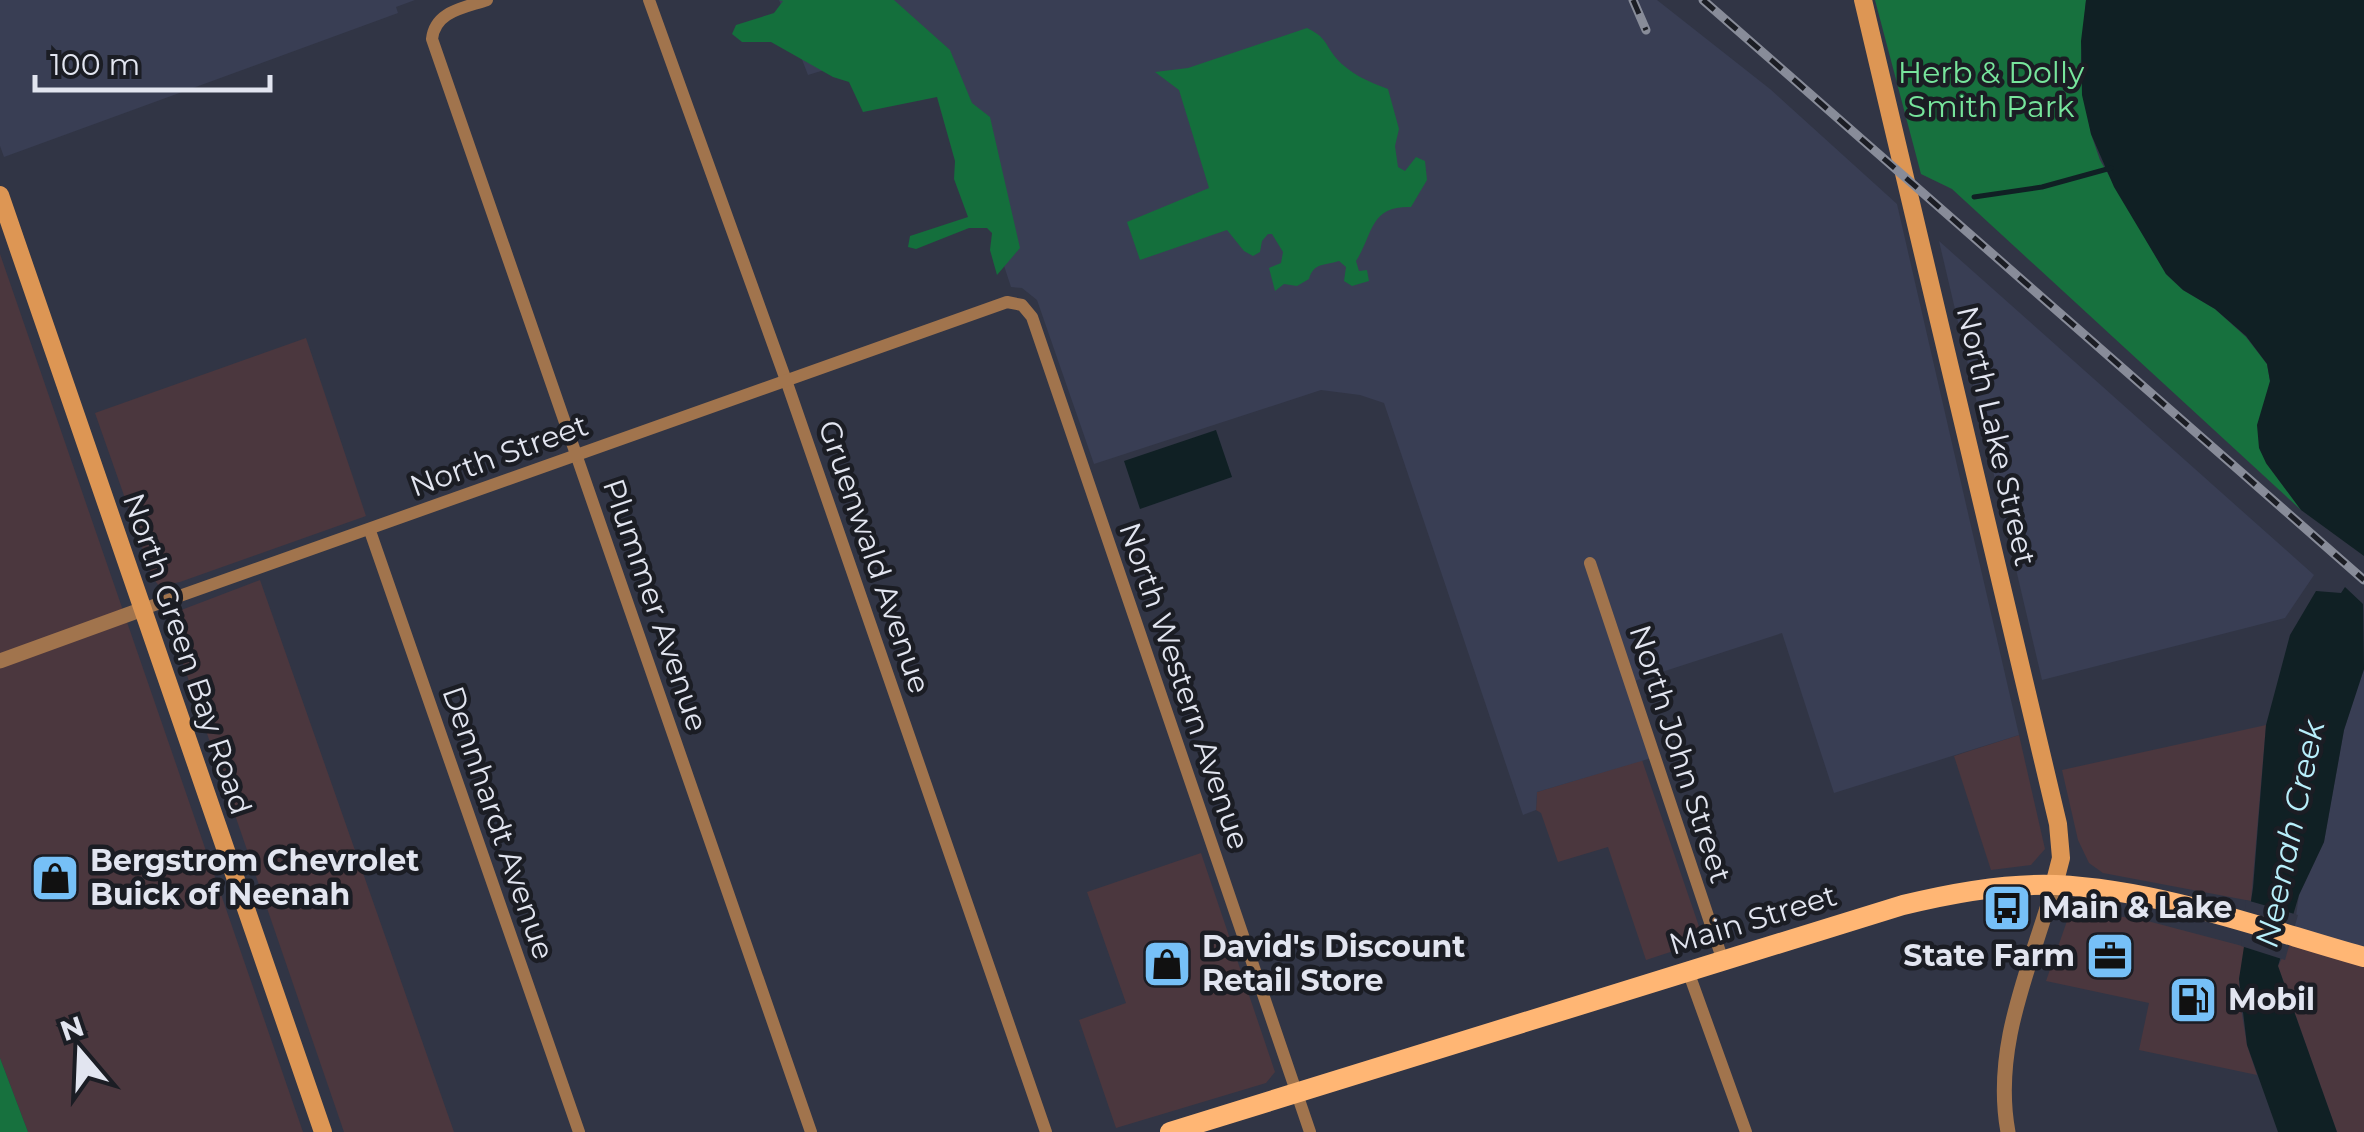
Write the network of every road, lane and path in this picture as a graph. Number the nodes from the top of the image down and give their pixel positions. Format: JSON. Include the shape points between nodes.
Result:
{"nodes":[{"id":1,"x":487,"y":0,"type":"edge"},
{"id":2,"x":650,"y":0,"type":"edge"},
{"id":3,"x":1862,"y":0,"type":"edge"},
{"id":4,"x":0,"y":195,"type":"edge"},
{"id":5,"x":1016,"y":302,"type":"joint"},
{"id":6,"x":787,"y":382,"type":"junction"},
{"id":7,"x":578,"y":457,"type":"junction"},
{"id":8,"x":370,"y":531,"type":"junction"},
{"id":9,"x":1590,"y":564,"type":"dead end"},
{"id":10,"x":142,"y":609,"type":"junction"},
{"id":11,"x":0,"y":661,"type":"edge"},
{"id":12,"x":2054,"y":885,"type":"junction"},
{"id":13,"x":2364,"y":957,"type":"edge"},
{"id":14,"x":1723,"y":961,"type":"junction"},
{"id":15,"x":1688,"y":971,"type":"junction"},
{"id":16,"x":1296,"y":1093,"type":"junction"},
{"id":17,"x":323,"y":1132,"type":"edge"},
{"id":18,"x":579,"y":1132,"type":"edge"},
{"id":19,"x":811,"y":1132,"type":"edge"},
{"id":20,"x":1046,"y":1132,"type":"edge"},
{"id":21,"x":1170,"y":1132,"type":"edge"},
{"id":22,"x":1310,"y":1132,"type":"edge"},
{"id":23,"x":1746,"y":1132,"type":"edge"},
{"id":24,"x":2008,"y":1132,"type":"edge"}],
"edges":[{"from":1,"to":7,"type":"street","name":"Plummer Avenue","via":[[442,16],[432,38]]},
{"from":2,"to":6,"type":"street","name":"Gruenwald Avenue"},
{"from":3,"to":12,"type":"main road","name":"North Lake Street","via":[[2058,824],[2061,858]]},
{"from":4,"to":10,"type":"main road","name":"North Green Bay Road"},
{"from":5,"to":6,"type":"street","name":"North Street"},
{"from":5,"to":16,"type":"street","name":"North Western Avenue","via":[[1032,317]]},
{"from":6,"to":7,"type":"street","name":"North Street"},
{"from":6,"to":20,"type":"street","name":"Gruenwald Avenue"},
{"from":7,"to":8,"type":"street","name":"North Street"},
{"from":7,"to":19,"type":"street","name":"Plummer Avenue"},
{"from":8,"to":10,"type":"street","name":"North Street"},
{"from":8,"to":18,"type":"street","name":"Dennhardt Avenue"},
{"from":9,"to":14,"type":"street","name":"North John Street"},
{"from":10,"to":11,"type":"street","name":"North Street"},
{"from":10,"to":17,"type":"main road","name":"North Green Bay Road"},
{"from":12,"to":13,"type":"main road","name":"Main Street","via":[[2151,898]]},
{"from":12,"to":14,"type":"main road","name":"Main Street","via":[[1935,897]]},
{"from":12,"to":24,"type":"street","via":[[2007,1042]]},
{"from":14,"to":15,"type":"main road","name":"Main Street"},
{"from":15,"to":16,"type":"main road","name":"Main Street"},
{"from":15,"to":23,"type":"street"},
{"from":16,"to":21,"type":"main road","name":"Main Street"},
{"from":16,"to":22,"type":"street","name":"North Western Avenue"}]}
